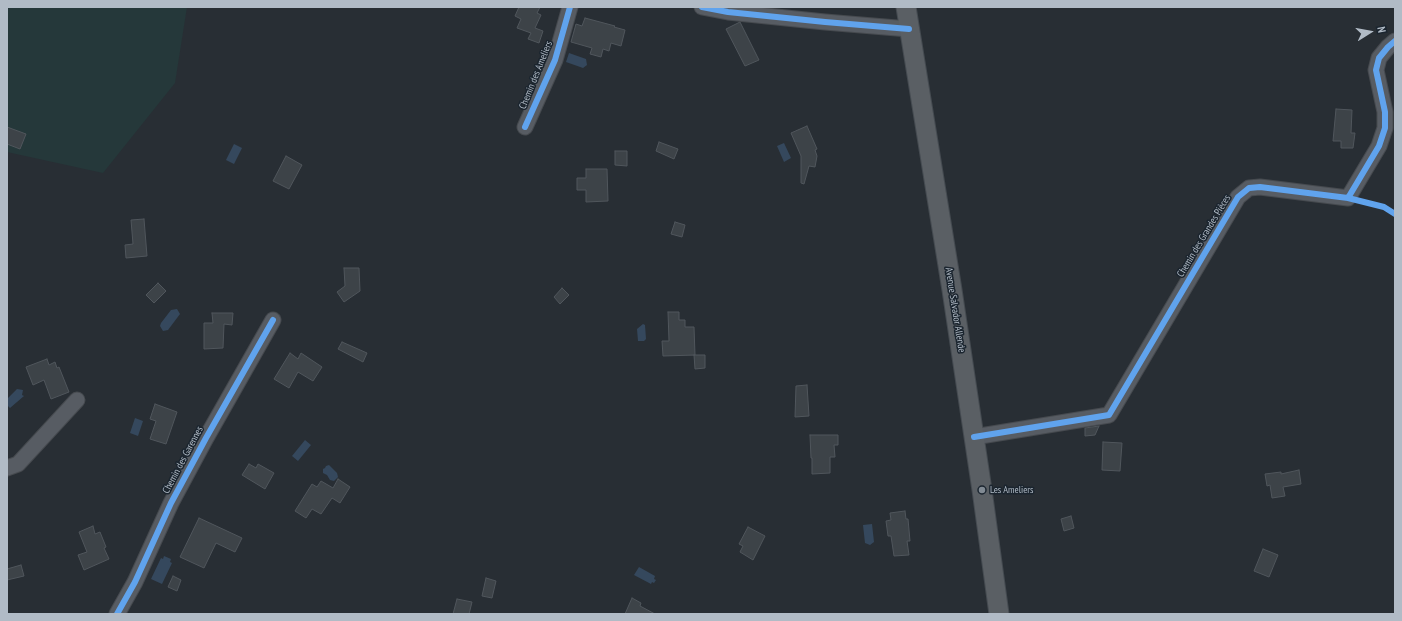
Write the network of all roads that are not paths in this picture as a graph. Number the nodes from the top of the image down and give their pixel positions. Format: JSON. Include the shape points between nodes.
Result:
{"nodes":[{"id":1,"x":570,"y":7,"type":"edge"},
{"id":2,"x":702,"y":7,"type":"edge"},
{"id":3,"x":906,"y":7,"type":"edge"},
{"id":4,"x":909,"y":29,"type":"junction"},
{"id":5,"x":1395,"y":41,"type":"edge"},
{"id":6,"x":526,"y":127,"type":"dead end"},
{"id":7,"x":273,"y":320,"type":"dead end"},
{"id":8,"x":77,"y":400,"type":"dead end"},
{"id":9,"x":974,"y":437,"type":"junction"},
{"id":10,"x":7,"y":468,"type":"edge"},
{"id":11,"x":117,"y":614,"type":"edge"},
{"id":12,"x":999,"y":614,"type":"edge"}],
"edges":[{"from":1,"to":6,"type":"street","name":"Chemin des Ameliers","via":[[555,60]]},
{"from":2,"to":4,"type":"street","via":[[728,12]]},
{"from":3,"to":4,"type":"main road","name":"Avenue Salvador Allende"},
{"from":4,"to":9,"type":"main road","name":"Avenue Salvador Allende"},
{"from":5,"to":9,"type":"street","name":"Chemin des Grandes Pièces","via":[[1379,58],[1376,70],[1386,112],[1385,128],[1379,146],[1348,198],[1260,186],[1249,188],[1238,197],[1109,415]]},
{"from":7,"to":11,"type":"street","name":"Chemin des Garennes","via":[[178,490],[135,582]]},
{"from":8,"to":10,"type":"street","via":[[18,464]]},
{"from":9,"to":12,"type":"main road","name":"Avenue Salvador Allende"}]}
